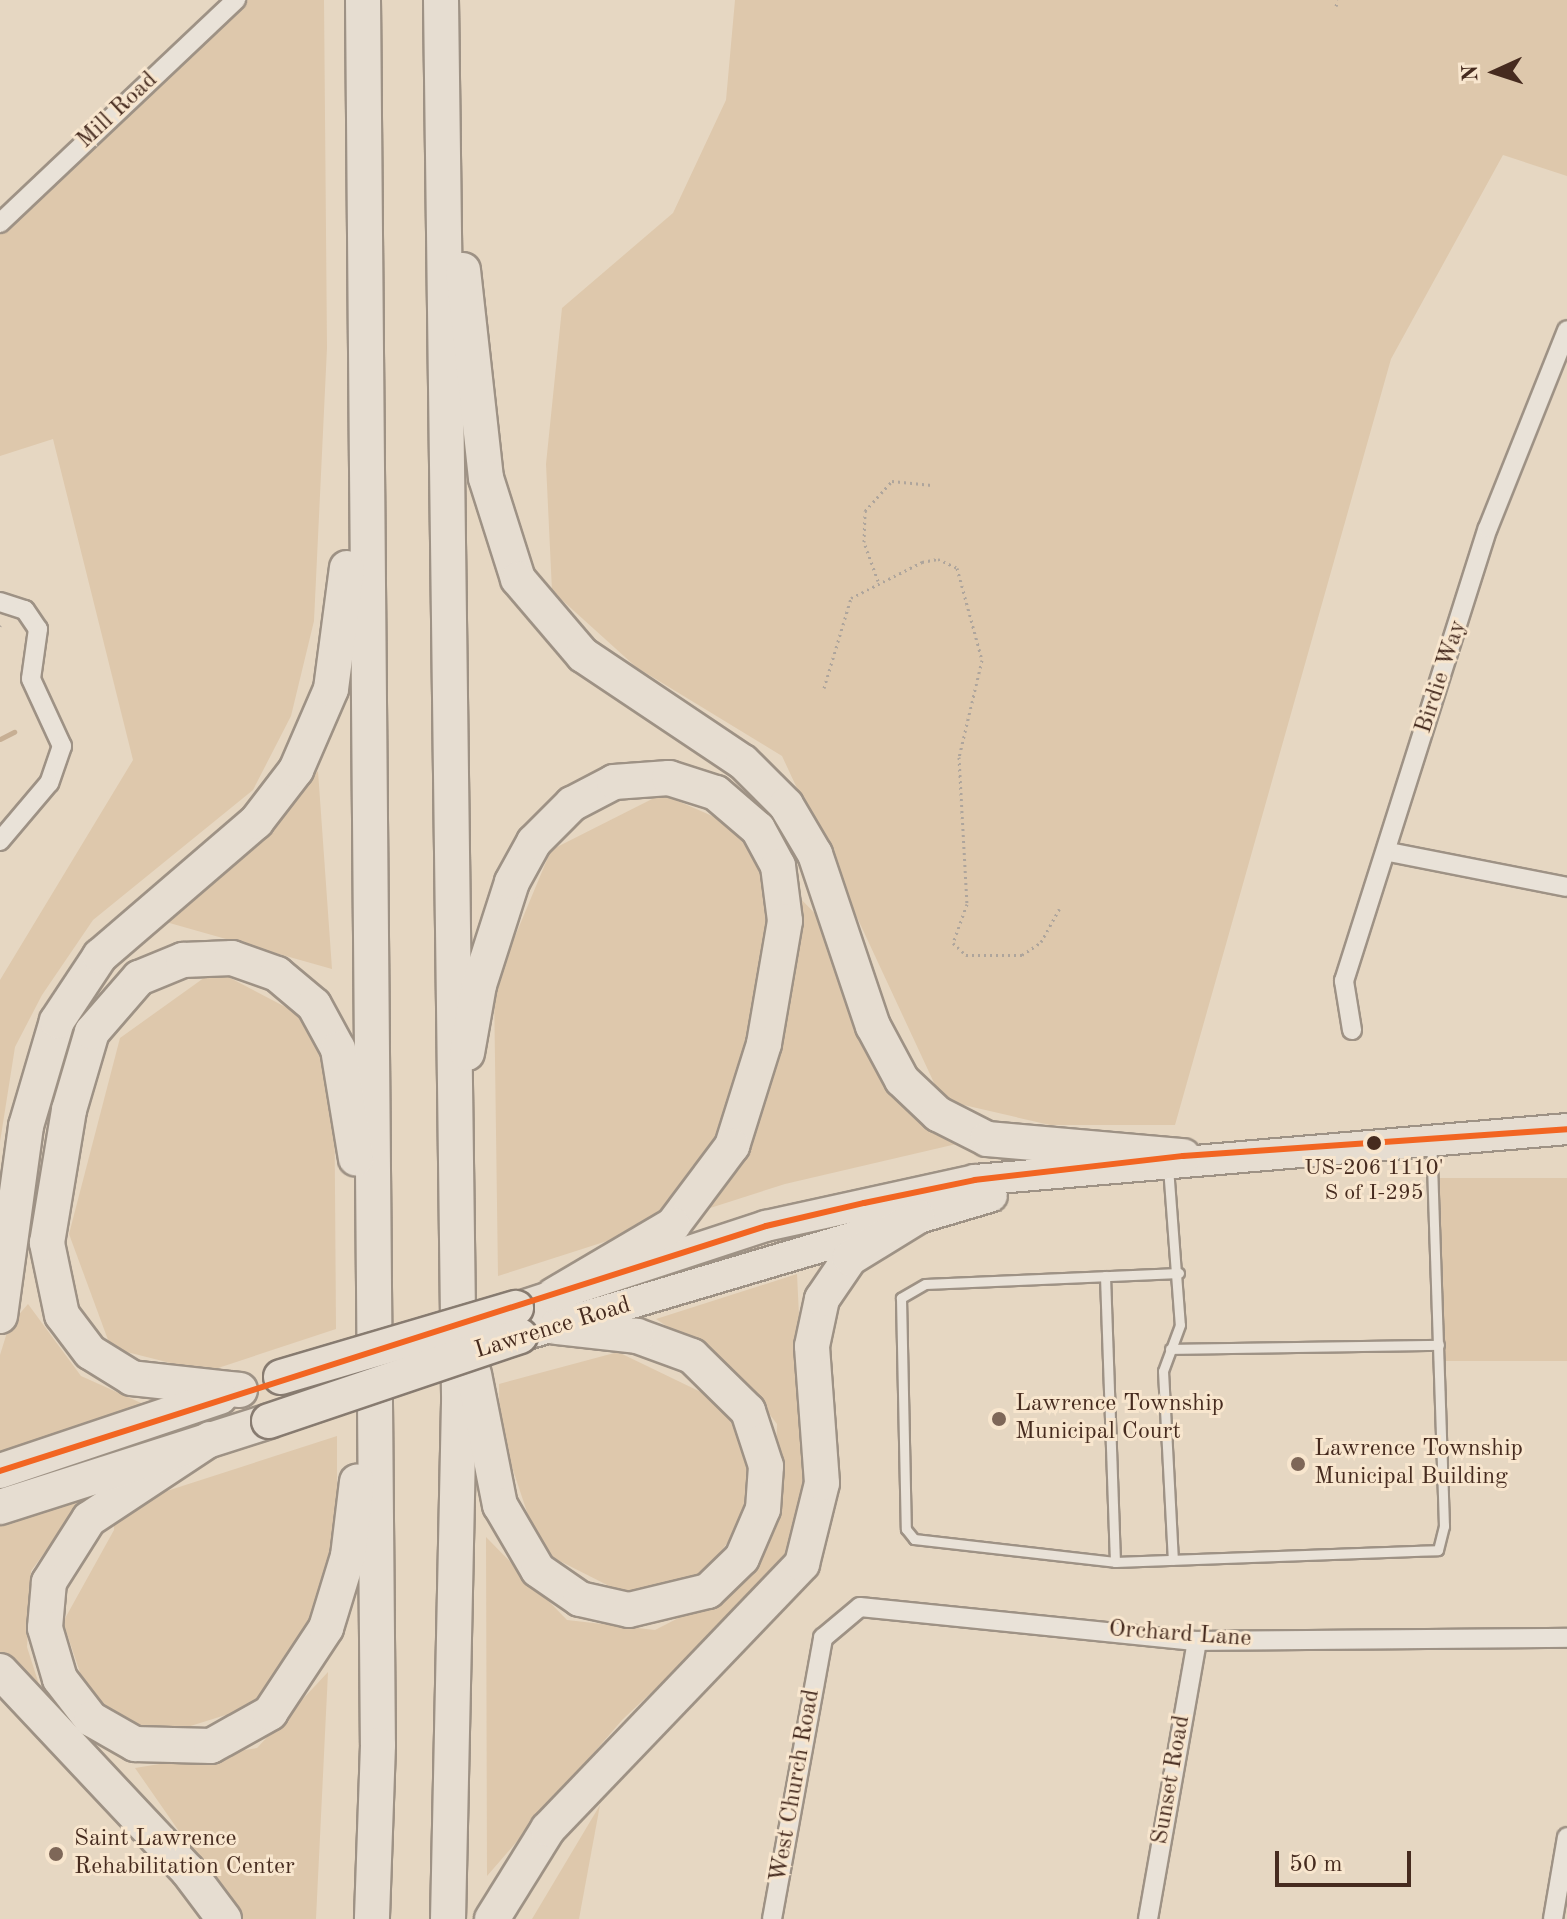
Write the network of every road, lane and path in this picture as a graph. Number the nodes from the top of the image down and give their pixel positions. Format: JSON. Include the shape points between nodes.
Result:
{"nodes":[{"id":1,"x":236,"y":0,"type":"edge"},
{"id":2,"x":363,"y":0,"type":"edge"},
{"id":3,"x":1338,"y":0,"type":"edge"},
{"id":4,"x":1336,"y":6,"type":"dead end"},
{"id":5,"x":442,"y":7,"type":"edge"},
{"id":6,"x":441,"y":78,"type":"junction"},
{"id":7,"x":364,"y":156,"type":"junction"},
{"id":8,"x":0,"y":223,"type":"edge"},
{"id":9,"x":1567,"y":330,"type":"edge"},
{"id":10,"x":932,"y":485,"type":"dead end"},
{"id":11,"x":878,"y":581,"type":"junction"},
{"id":12,"x":0,"y":602,"type":"edge"},
{"id":13,"x":824,"y":688,"type":"dead end"},
{"id":14,"x":0,"y":841,"type":"edge"},
{"id":15,"x":1389,"y":852,"type":"junction"},
{"id":16,"x":1567,"y":887,"type":"edge"},
{"id":17,"x":1059,"y":909,"type":"dead end"},
{"id":18,"x":1352,"y":1030,"type":"dead end"},
{"id":19,"x":1567,"y":1129,"type":"edge"},
{"id":20,"x":1431,"y":1138,"type":"junction"},
{"id":21,"x":1175,"y":1158,"type":"junction"},
{"id":22,"x":1110,"y":1165,"type":"junction"},
{"id":23,"x":917,"y":1217,"type":"junction"},
{"id":24,"x":455,"y":1221,"type":"junction"},
{"id":25,"x":1179,"y":1273,"type":"junction"},
{"id":26,"x":1105,"y":1276,"type":"junction"},
{"id":27,"x":375,"y":1284,"type":"junction"},
{"id":28,"x":456,"y":1297,"type":"junction"},
{"id":29,"x":555,"y":1311,"type":"junction"},
{"id":30,"x":0,"y":1316,"type":"edge"},
{"id":31,"x":518,"y":1322,"type":"junction"},
{"id":32,"x":1439,"y":1345,"type":"junction"},
{"id":33,"x":1170,"y":1349,"type":"junction"},
{"id":34,"x":374,"y":1372,"type":"junction"},
{"id":35,"x":240,"y":1390,"type":"junction"},
{"id":36,"x":210,"y":1439,"type":"junction"},
{"id":37,"x":0,"y":1471,"type":"edge"},
{"id":38,"x":0,"y":1507,"type":"edge"},
{"id":39,"x":1173,"y":1560,"type":"junction"},
{"id":40,"x":1115,"y":1562,"type":"junction"},
{"id":41,"x":1567,"y":1638,"type":"edge"},
{"id":42,"x":1197,"y":1641,"type":"junction"},
{"id":43,"x":819,"y":1653,"type":"joint"},
{"id":44,"x":0,"y":1671,"type":"edge"},
{"id":45,"x":1567,"y":1837,"type":"edge"},
{"id":46,"x":224,"y":1919,"type":"edge"},
{"id":47,"x":372,"y":1919,"type":"edge"},
{"id":48,"x":448,"y":1919,"type":"edge"},
{"id":49,"x":492,"y":1919,"type":"edge"},
{"id":50,"x":772,"y":1919,"type":"edge"},
{"id":51,"x":1148,"y":1919,"type":"edge"},
{"id":52,"x":1553,"y":1919,"type":"edge"}],
"edges":[{"from":1,"to":8,"type":"street","name":"Mill Road"},
{"from":2,"to":7,"type":"highway"},
{"from":3,"to":4,"type":"path"},
{"from":5,"to":6,"type":"highway"},
{"from":6,"to":21,"type":"highway","via":[[486,478],[505,549],[536,605],[583,655],[743,762],[786,805],[815,854],[885,1054],[919,1098],[962,1128],[1014,1145]]},
{"from":6,"to":24,"type":"highway"},
{"from":7,"to":27,"type":"highway"},
{"from":7,"to":30,"type":"highway","via":[[346,609],[331,689],[271,806],[130,925],[57,1021],[26,1126]]},
{"from":9,"to":15,"type":"street","name":"Birdie Way","via":[[1488,528]]},
{"from":10,"to":11,"type":"path","via":[[892,481],[865,511],[864,542]]},
{"from":11,"to":13,"type":"path","via":[[847,606]]},
{"from":11,"to":17,"type":"path","via":[[922,562],[949,561],[966,581],[981,642],[959,757],[967,904],[954,931],[957,951],[1032,951]]},
{"from":12,"to":14,"type":"street","via":[[25,610],[38,629],[31,679],[62,746],[49,783]]},
{"from":15,"to":16,"type":"street"},
{"from":15,"to":18,"type":"street","name":"Birdie Way","via":[[1344,981]]},
{"from":19,"to":20,"type":"main road","name":"Lawrence Road"},
{"from":20,"to":21,"type":"main road","name":"Lawrence Road"},
{"from":20,"to":32,"type":"lane"},
{"from":21,"to":22,"type":"main road","name":"Lawrence Road"},
{"from":21,"to":25,"type":"lane"},
{"from":22,"to":23,"type":"main road","name":"Lawrence Road"},
{"from":22,"to":29,"type":"main road","name":"Lawrence Road","via":[[975,1180],[780,1222]]},
{"from":23,"to":29,"type":"main road","name":"Lawrence Road"},
{"from":23,"to":49,"type":"highway","via":[[850,1258],[822,1299],[812,1346],[822,1483],[802,1564],[548,1829]]},
{"from":24,"to":28,"type":"highway"},
{"from":24,"to":29,"type":"highway","via":[[479,985],[528,850],[572,804],[614,782],[669,778],[722,796],[770,846],[786,907],[774,995],[741,1125],[719,1171],[682,1217]]},
{"from":25,"to":26,"type":"lane"},
{"from":25,"to":33,"type":"lane","via":[[1180,1325]]},
{"from":26,"to":40,"type":"lane"},
{"from":26,"to":40,"type":"lane","via":[[925,1284],[901,1298],[896,1311],[906,1529],[914,1539]]},
{"from":27,"to":34,"type":"highway"},
{"from":27,"to":35,"type":"highway","via":[[342,1066],[314,1005],[277,974],[232,958],[183,960],[139,978],[105,1010],[82,1062],[47,1243],[53,1291],[75,1334],[110,1366],[156,1385]]},
{"from":28,"to":29,"type":"highway","via":[[500,1505],[538,1570],[580,1599],[629,1610],[708,1591],[742,1558],[763,1509],[766,1466],[748,1411],[692,1356]]},
{"from":28,"to":48,"type":"highway"},
{"from":29,"to":31,"type":"main road","name":"Lawrence Road"},
{"from":31,"to":35,"type":"highway","name":"Lawrence Road","bridge":true},
{"from":31,"to":36,"type":"highway","name":"Lawrence Road","bridge":true,"via":[[269,1421]]},
{"from":32,"to":33,"type":"lane"},
{"from":32,"to":39,"type":"lane","via":[[1444,1526],[1438,1550]]},
{"from":33,"to":39,"type":"lane","via":[[1163,1371]]},
{"from":34,"to":36,"type":"highway","via":[[358,1437],[348,1556],[311,1657],[254,1726],[211,1746],[160,1749],[114,1734],[73,1701],[50,1656],[45,1605],[55,1568],[89,1519]]},
{"from":34,"to":47,"type":"highway"},
{"from":35,"to":37,"type":"highway","name":"Lawrence Road"},
{"from":36,"to":38,"type":"highway","name":"Lawrence Road"},
{"from":39,"to":40,"type":"lane"},
{"from":41,"to":42,"type":"street","name":"Orchard Lane"},
{"from":42,"to":43,"type":"street","name":"Orchard Lane","via":[[876,1606],[838,1618]]},
{"from":42,"to":51,"type":"street","name":"Sunset Road"},
{"from":43,"to":50,"type":"street","name":"West Church Road"},
{"from":44,"to":46,"type":"highway","via":[[188,1871]]},
{"from":45,"to":52,"type":"street"}]}
